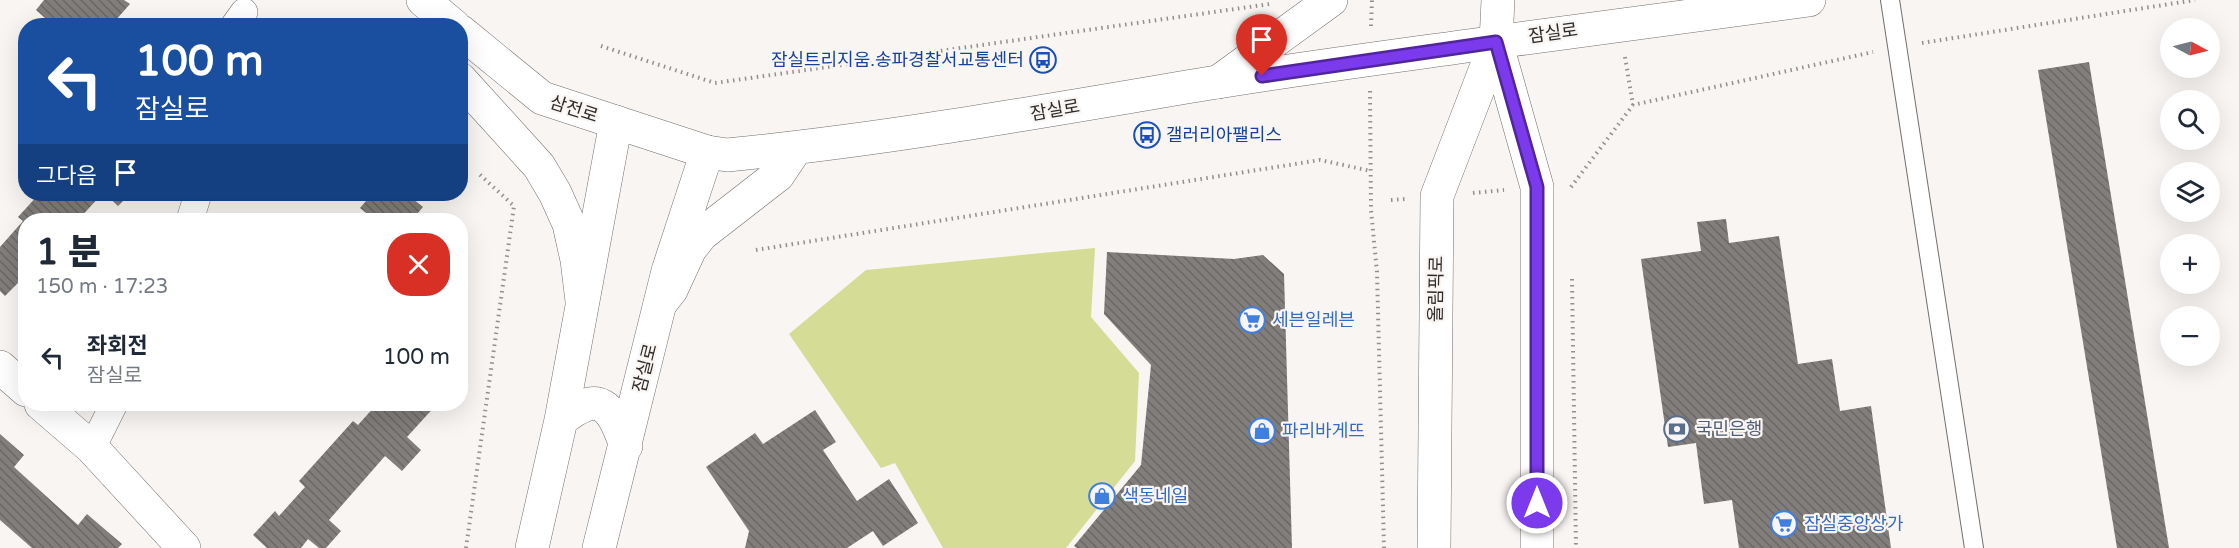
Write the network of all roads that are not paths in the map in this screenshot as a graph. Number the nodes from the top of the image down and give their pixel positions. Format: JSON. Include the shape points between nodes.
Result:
{"nodes":[{"id":1,"x":416,"y":0,"type":"edge"},
{"id":2,"x":423,"y":0,"type":"edge"},
{"id":3,"x":1331,"y":0,"type":"edge"},
{"id":4,"x":1498,"y":0,"type":"edge"},
{"id":5,"x":1809,"y":0,"type":"edge"},
{"id":6,"x":1890,"y":0,"type":"edge"},
{"id":7,"x":421,"y":18,"type":"edge"},
{"id":8,"x":444,"y":18,"type":"edge"},
{"id":9,"x":468,"y":38,"type":"edge"},
{"id":10,"x":1496,"y":42,"type":"junction"},
{"id":11,"x":1218,"y":82,"type":"junction"},
{"id":12,"x":468,"y":88,"type":"edge"},
{"id":13,"x":616,"y":122,"type":"junction"},
{"id":14,"x":796,"y":148,"type":"junction"},
{"id":15,"x":707,"y":152,"type":"junction"},
{"id":16,"x":582,"y":301,"type":"junction"},
{"id":17,"x":660,"y":304,"type":"junction"},
{"id":18,"x":0,"y":368,"type":"edge"},
{"id":19,"x":18,"y":383,"type":"edge"},
{"id":20,"x":49,"y":411,"type":"edge"},
{"id":21,"x":110,"y":411,"type":"edge"},
{"id":22,"x":561,"y":420,"type":"junction"},
{"id":23,"x":626,"y":446,"type":"junction"},
{"id":24,"x":92,"y":448,"type":"junction"},
{"id":25,"x":184,"y":548,"type":"edge"},
{"id":26,"x":532,"y":548,"type":"edge"},
{"id":27,"x":599,"y":548,"type":"edge"},
{"id":28,"x":1434,"y":548,"type":"edge"},
{"id":29,"x":1537,"y":548,"type":"edge"},
{"id":30,"x":1974,"y":548,"type":"edge"}],
"edges":[{"from":1,"to":7,"type":"main road"},
{"from":2,"to":8,"type":"main road"},
{"from":3,"to":11,"type":"main road"},
{"from":4,"to":10,"type":"main road","name":"올림픽로"},
{"from":5,"to":10,"type":"main road","name":"잠실로"},
{"from":6,"to":30,"type":"lane"},
{"from":9,"to":13,"type":"main road","name":"삼전로","via":[[542,98]]},
{"from":10,"to":11,"type":"main road","name":"잠실로"},
{"from":10,"to":28,"type":"main road","name":"올림픽로","via":[[1437,196]]},
{"from":10,"to":29,"type":"main road","name":"올림픽로","via":[[1537,187]]},
{"from":11,"to":14,"type":"main road","name":"잠실로","via":[[977,124]]},
{"from":12,"to":16,"type":"main road","via":[[539,166],[555,193],[569,224]]},
{"from":13,"to":15,"type":"main road","name":"삼전로"},
{"from":13,"to":16,"type":"main road"},
{"from":14,"to":15,"type":"main road","name":"잠실로","via":[[727,155]]},
{"from":14,"to":17,"type":"main road","via":[[778,175],[702,234]]},
{"from":15,"to":17,"type":"main road","name":"잠실로"},
{"from":16,"to":22,"type":"main road"},
{"from":17,"to":23,"type":"main road","name":"잠실로"},
{"from":18,"to":19,"type":"main road"},
{"from":20,"to":24,"type":"main road"},
{"from":21,"to":24,"type":"street"},
{"from":22,"to":23,"type":"main road","via":[[576,407],[602,403],[619,424]]},
{"from":22,"to":26,"type":"main road"},
{"from":23,"to":27,"type":"main road","name":"잠실로"},
{"from":24,"to":25,"type":"main road"}]}
